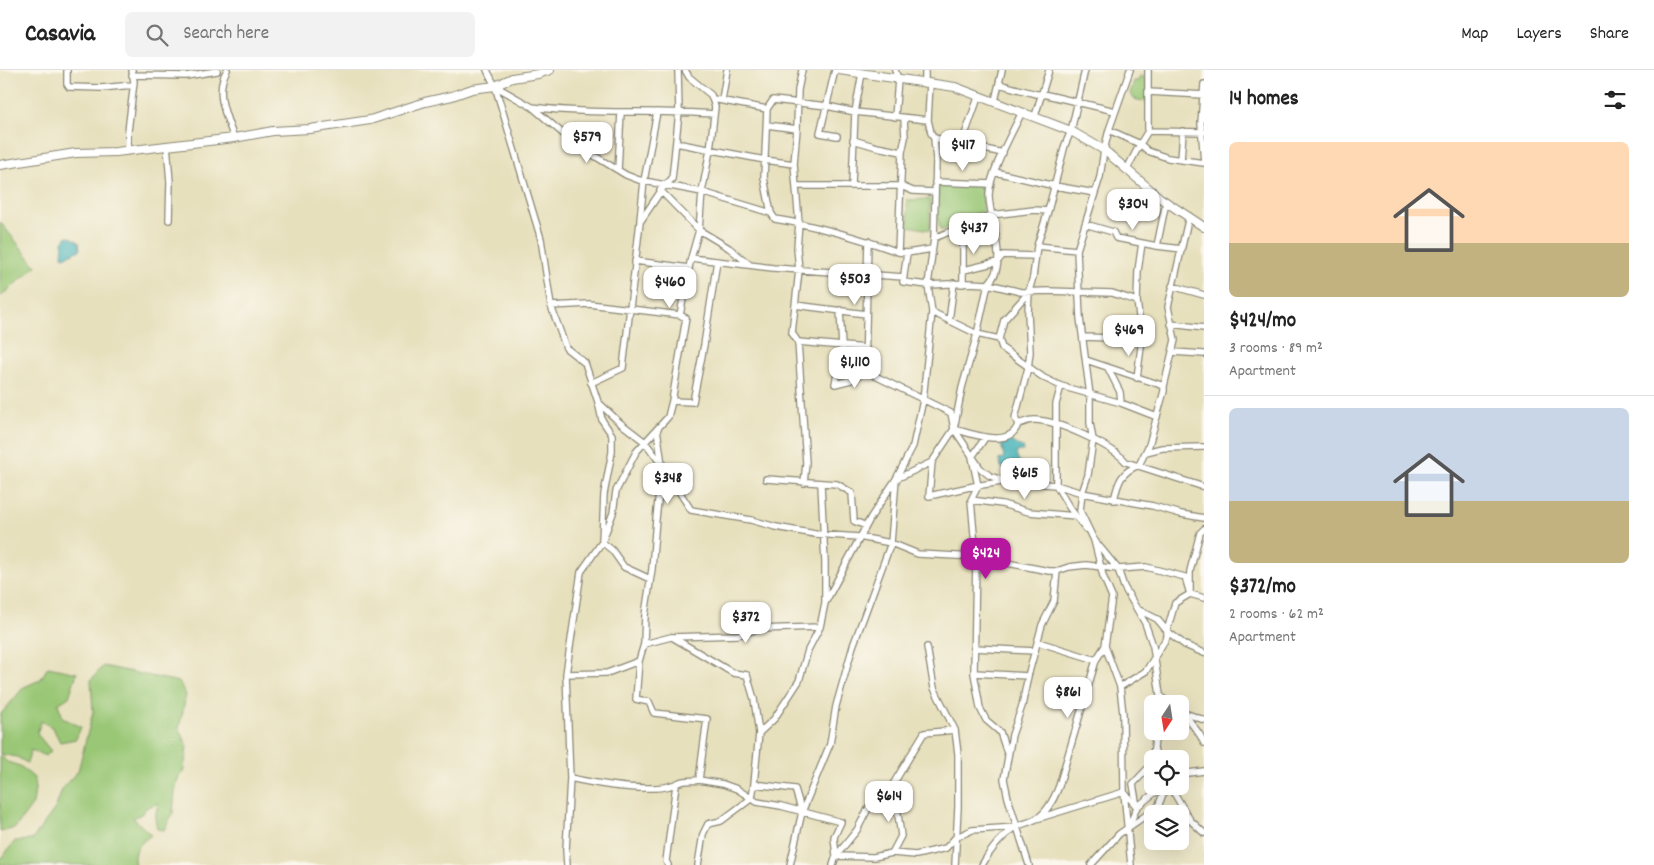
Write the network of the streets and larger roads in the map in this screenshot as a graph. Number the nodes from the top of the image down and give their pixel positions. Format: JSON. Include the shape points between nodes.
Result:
{"nodes":[{"id":1,"x":67,"y":70,"type":"edge"},
{"id":2,"x":217,"y":70,"type":"edge"},
{"id":3,"x":226,"y":70,"type":"edge"},
{"id":4,"x":487,"y":70,"type":"edge"},
{"id":5,"x":550,"y":70,"type":"edge"},
{"id":6,"x":678,"y":70,"type":"edge"},
{"id":7,"x":685,"y":70,"type":"edge"},
{"id":8,"x":728,"y":70,"type":"edge"},
{"id":9,"x":802,"y":70,"type":"edge"},
{"id":10,"x":835,"y":70,"type":"edge"},
{"id":11,"x":839,"y":70,"type":"edge"},
{"id":12,"x":895,"y":70,"type":"edge"},
{"id":13,"x":925,"y":70,"type":"edge"},
{"id":14,"x":1002,"y":70,"type":"edge"},
{"id":15,"x":1050,"y":70,"type":"edge"},
{"id":16,"x":1085,"y":70,"type":"edge"},
{"id":17,"x":1130,"y":70,"type":"edge"},
{"id":18,"x":1148,"y":70,"type":"edge"},
{"id":19,"x":132,"y":72,"type":"edge"},
{"id":20,"x":865,"y":72,"type":"edge"},
{"id":21,"x":898,"y":79,"type":"junction"},
{"id":22,"x":928,"y":83,"type":"junction"},
{"id":23,"x":999,"y":84,"type":"junction"},
{"id":24,"x":1204,"y":84,"type":"edge"},
{"id":25,"x":134,"y":85,"type":"junction"},
{"id":26,"x":495,"y":86,"type":"junction"},
{"id":27,"x":1148,"y":92,"type":"junction"},
{"id":28,"x":1043,"y":94,"type":"junction"},
{"id":29,"x":979,"y":95,"type":"junction"},
{"id":30,"x":1204,"y":95,"type":"edge"},
{"id":31,"x":713,"y":99,"type":"junction"},
{"id":32,"x":722,"y":100,"type":"junction"},
{"id":33,"x":995,"y":101,"type":"junction"},
{"id":34,"x":797,"y":102,"type":"junction"},
{"id":35,"x":1078,"y":103,"type":"junction"},
{"id":36,"x":826,"y":106,"type":"junction"},
{"id":37,"x":532,"y":107,"type":"junction"},
{"id":38,"x":767,"y":109,"type":"junction"},
{"id":39,"x":1115,"y":111,"type":"junction"},
{"id":40,"x":621,"y":112,"type":"junction"},
{"id":41,"x":656,"y":112,"type":"junction"},
{"id":42,"x":679,"y":112,"type":"junction"},
{"id":43,"x":855,"y":112,"type":"junction"},
{"id":44,"x":1022,"y":112,"type":"junction"},
{"id":45,"x":714,"y":114,"type":"junction"},
{"id":46,"x":1035,"y":116,"type":"junction"},
{"id":47,"x":894,"y":117,"type":"junction"},
{"id":48,"x":904,"y":118,"type":"junction"},
{"id":49,"x":928,"y":120,"type":"junction"},
{"id":50,"x":767,"y":126,"type":"junction"},
{"id":51,"x":797,"y":129,"type":"junction"},
{"id":52,"x":1109,"y":130,"type":"junction"},
{"id":53,"x":1071,"y":131,"type":"junction"},
{"id":54,"x":1148,"y":131,"type":"junction"},
{"id":55,"x":1183,"y":132,"type":"junction"},
{"id":56,"x":1203,"y":132,"type":"edge"},
{"id":57,"x":837,"y":136,"type":"dead end"},
{"id":58,"x":234,"y":138,"type":"junction"},
{"id":59,"x":934,"y":138,"type":"junction"},
{"id":60,"x":853,"y":140,"type":"junction"},
{"id":61,"x":676,"y":143,"type":"junction"},
{"id":62,"x":962,"y":143,"type":"junction"},
{"id":63,"x":1140,"y":144,"type":"junction"},
{"id":64,"x":167,"y":145,"type":"junction"},
{"id":65,"x":128,"y":150,"type":"junction"},
{"id":66,"x":710,"y":150,"type":"junction"},
{"id":67,"x":1104,"y":150,"type":"junction"},
{"id":68,"x":902,"y":152,"type":"junction"},
{"id":69,"x":1003,"y":153,"type":"junction"},
{"id":70,"x":765,"y":160,"type":"junction"},
{"id":71,"x":1181,"y":160,"type":"junction"},
{"id":72,"x":1204,"y":163,"type":"edge"},
{"id":73,"x":794,"y":164,"type":"junction"},
{"id":74,"x":0,"y":165,"type":"edge"},
{"id":75,"x":1127,"y":169,"type":"junction"},
{"id":76,"x":618,"y":170,"type":"junction"},
{"id":77,"x":995,"y":172,"type":"junction"},
{"id":78,"x":646,"y":181,"type":"junction"},
{"id":79,"x":935,"y":182,"type":"junction"},
{"id":80,"x":992,"y":184,"type":"junction"},
{"id":81,"x":665,"y":185,"type":"junction"},
{"id":82,"x":852,"y":185,"type":"junction"},
{"id":83,"x":796,"y":186,"type":"junction"},
{"id":84,"x":901,"y":186,"type":"junction"},
{"id":85,"x":1055,"y":186,"type":"junction"},
{"id":86,"x":662,"y":191,"type":"junction"},
{"id":87,"x":702,"y":192,"type":"junction"},
{"id":88,"x":934,"y":192,"type":"junction"},
{"id":89,"x":1095,"y":192,"type":"junction"},
{"id":90,"x":1166,"y":202,"type":"junction"},
{"id":91,"x":1048,"y":211,"type":"junction"},
{"id":92,"x":771,"y":213,"type":"junction"},
{"id":93,"x":991,"y":215,"type":"junction"},
{"id":94,"x":1189,"y":216,"type":"junction"},
{"id":95,"x":169,"y":220,"type":"dead end"},
{"id":96,"x":640,"y":222,"type":"junction"},
{"id":97,"x":798,"y":223,"type":"junction"},
{"id":98,"x":1085,"y":224,"type":"junction"},
{"id":99,"x":963,"y":227,"type":"junction"},
{"id":100,"x":1204,"y":227,"type":"edge"},
{"id":101,"x":699,"y":230,"type":"junction"},
{"id":102,"x":934,"y":238,"type":"junction"},
{"id":103,"x":868,"y":241,"type":"junction"},
{"id":104,"x":1142,"y":243,"type":"junction"},
{"id":105,"x":1037,"y":246,"type":"junction"},
{"id":106,"x":1157,"y":246,"type":"junction"},
{"id":107,"x":932,"y":248,"type":"junction"},
{"id":108,"x":1182,"y":249,"type":"junction"},
{"id":109,"x":1077,"y":250,"type":"junction"},
{"id":110,"x":898,"y":252,"type":"junction"},
{"id":111,"x":907,"y":253,"type":"junction"},
{"id":112,"x":1035,"y":256,"type":"junction"},
{"id":113,"x":691,"y":258,"type":"junction"},
{"id":114,"x":635,"y":261,"type":"junction"},
{"id":115,"x":717,"y":261,"type":"junction"},
{"id":116,"x":998,"y":262,"type":"junction"},
{"id":117,"x":750,"y":265,"type":"junction"},
{"id":118,"x":689,"y":268,"type":"junction"},
{"id":119,"x":799,"y":270,"type":"junction"},
{"id":120,"x":964,"y":270,"type":"junction"},
{"id":121,"x":866,"y":274,"type":"junction"},
{"id":122,"x":904,"y":277,"type":"junction"},
{"id":123,"x":954,"y":283,"type":"junction"},
{"id":124,"x":963,"y":284,"type":"junction"},
{"id":125,"x":988,"y":284,"type":"junction"},
{"id":126,"x":928,"y":285,"type":"junction"},
{"id":127,"x":1172,"y":286,"type":"junction"},
{"id":128,"x":1029,"y":291,"type":"junction"},
{"id":129,"x":1078,"y":292,"type":"junction"},
{"id":130,"x":1204,"y":295,"type":"edge"},
{"id":131,"x":1137,"y":301,"type":"junction"},
{"id":132,"x":795,"y":305,"type":"junction"},
{"id":133,"x":551,"y":306,"type":"junction"},
{"id":134,"x":630,"y":308,"type":"junction"},
{"id":135,"x":840,"y":310,"type":"junction"},
{"id":136,"x":932,"y":312,"type":"junction"},
{"id":137,"x":866,"y":314,"type":"junction"},
{"id":138,"x":680,"y":315,"type":"junction"},
{"id":139,"x":948,"y":321,"type":"junction"},
{"id":140,"x":1172,"y":324,"type":"junction"},
{"id":141,"x":1204,"y":328,"type":"edge"},
{"id":142,"x":977,"y":334,"type":"junction"},
{"id":143,"x":1083,"y":337,"type":"junction"},
{"id":144,"x":999,"y":339,"type":"junction"},
{"id":145,"x":1142,"y":339,"type":"junction"},
{"id":146,"x":798,"y":342,"type":"junction"},
{"id":147,"x":842,"y":346,"type":"junction"},
{"id":148,"x":866,"y":348,"type":"junction"},
{"id":149,"x":1173,"y":352,"type":"junction"},
{"id":150,"x":1204,"y":354,"type":"edge"},
{"id":151,"x":1086,"y":360,"type":"junction"},
{"id":152,"x":1028,"y":368,"type":"junction"},
{"id":153,"x":1108,"y":368,"type":"junction"},
{"id":154,"x":865,"y":371,"type":"junction"},
{"id":155,"x":1137,"y":378,"type":"junction"},
{"id":156,"x":591,"y":383,"type":"junction"},
{"id":157,"x":1061,"y":386,"type":"junction"},
{"id":158,"x":1164,"y":386,"type":"junction"},
{"id":159,"x":1090,"y":394,"type":"junction"},
{"id":160,"x":923,"y":400,"type":"junction"},
{"id":161,"x":672,"y":401,"type":"junction"},
{"id":162,"x":598,"y":402,"type":"junction"},
{"id":163,"x":1121,"y":403,"type":"junction"},
{"id":164,"x":1157,"y":417,"type":"junction"},
{"id":165,"x":1018,"y":424,"type":"junction"},
{"id":166,"x":1055,"y":424,"type":"junction"},
{"id":167,"x":657,"y":429,"type":"junction"},
{"id":168,"x":954,"y":429,"type":"junction"},
{"id":169,"x":985,"y":438,"type":"junction"},
{"id":170,"x":1093,"y":440,"type":"junction"},
{"id":171,"x":645,"y":442,"type":"junction"},
{"id":172,"x":1204,"y":447,"type":"edge"},
{"id":173,"x":1146,"y":452,"type":"junction"},
{"id":174,"x":972,"y":457,"type":"junction"},
{"id":175,"x":932,"y":462,"type":"junction"},
{"id":176,"x":662,"y":465,"type":"junction"},
{"id":177,"x":1139,"y":465,"type":"junction"},
{"id":178,"x":896,"y":479,"type":"junction"},
{"id":179,"x":766,"y":480,"type":"dead end"},
{"id":180,"x":1007,"y":482,"type":"junction"},
{"id":181,"x":804,"y":483,"type":"junction"},
{"id":182,"x":821,"y":484,"type":"junction"},
{"id":183,"x":1056,"y":485,"type":"junction"},
{"id":184,"x":978,"y":486,"type":"junction"},
{"id":185,"x":1204,"y":487,"type":"edge"},
{"id":186,"x":1082,"y":493,"type":"junction"},
{"id":187,"x":971,"y":500,"type":"junction"},
{"id":188,"x":1114,"y":500,"type":"junction"},
{"id":189,"x":1076,"y":516,"type":"junction"},
{"id":190,"x":1204,"y":518,"type":"edge"},
{"id":191,"x":866,"y":526,"type":"junction"},
{"id":192,"x":1204,"y":529,"type":"edge"},
{"id":193,"x":824,"y":535,"type":"junction"},
{"id":194,"x":859,"y":537,"type":"junction"},
{"id":195,"x":1094,"y":540,"type":"junction"},
{"id":196,"x":602,"y":542,"type":"junction"},
{"id":197,"x":891,"y":543,"type":"junction"},
{"id":198,"x":976,"y":557,"type":"junction"},
{"id":199,"x":1100,"y":567,"type":"junction"},
{"id":200,"x":1118,"y":569,"type":"junction"},
{"id":201,"x":1057,"y":571,"type":"junction"},
{"id":202,"x":650,"y":579,"type":"junction"},
{"id":203,"x":1190,"y":594,"type":"junction"},
{"id":204,"x":1204,"y":598,"type":"edge"},
{"id":205,"x":825,"y":603,"type":"junction"},
{"id":206,"x":1139,"y":610,"type":"junction"},
{"id":207,"x":820,"y":627,"type":"junction"},
{"id":208,"x":1167,"y":631,"type":"junction"},
{"id":209,"x":671,"y":637,"type":"junction"},
{"id":210,"x":1038,"y":642,"type":"junction"},
{"id":211,"x":644,"y":644,"type":"junction"},
{"id":212,"x":1105,"y":646,"type":"junction"},
{"id":213,"x":927,"y":647,"type":"dead end"},
{"id":214,"x":974,"y":648,"type":"junction"},
{"id":215,"x":1035,"y":651,"type":"junction"},
{"id":216,"x":1204,"y":653,"type":"edge"},
{"id":217,"x":1155,"y":658,"type":"junction"},
{"id":218,"x":1096,"y":660,"type":"junction"},
{"id":219,"x":639,"y":662,"type":"junction"},
{"id":220,"x":974,"y":673,"type":"junction"},
{"id":221,"x":566,"y":674,"type":"junction"},
{"id":222,"x":1028,"y":676,"type":"junction"},
{"id":223,"x":1120,"y":687,"type":"junction"},
{"id":224,"x":1160,"y":695,"type":"edge"},
{"id":225,"x":1189,"y":715,"type":"edge"},
{"id":226,"x":1204,"y":720,"type":"edge"},
{"id":227,"x":1189,"y":722,"type":"edge"},
{"id":228,"x":954,"y":730,"type":"junction"},
{"id":229,"x":758,"y":733,"type":"junction"},
{"id":230,"x":1155,"y":740,"type":"edge"},
{"id":231,"x":1204,"y":743,"type":"edge"},
{"id":232,"x":1154,"y":748,"type":"joint"},
{"id":233,"x":1008,"y":756,"type":"junction"},
{"id":234,"x":1204,"y":771,"type":"edge"},
{"id":235,"x":1189,"y":773,"type":"edge"},
{"id":236,"x":570,"y":778,"type":"junction"},
{"id":237,"x":699,"y":780,"type":"junction"},
{"id":238,"x":754,"y":784,"type":"junction"},
{"id":239,"x":676,"y":785,"type":"junction"},
{"id":240,"x":1124,"y":792,"type":"junction"},
{"id":241,"x":895,"y":794,"type":"junction"},
{"id":242,"x":1154,"y":795,"type":"edge"},
{"id":243,"x":1163,"y":795,"type":"edge"},
{"id":244,"x":1172,"y":795,"type":"edge"},
{"id":245,"x":752,"y":798,"type":"junction"},
{"id":246,"x":1138,"y":807,"type":"junction"},
{"id":247,"x":802,"y":812,"type":"junction"},
{"id":248,"x":1036,"y":819,"type":"junction"},
{"id":249,"x":1016,"y":827,"type":"junction"},
{"id":250,"x":1128,"y":828,"type":"junction"},
{"id":251,"x":1204,"y":833,"type":"edge"},
{"id":252,"x":955,"y":838,"type":"junction"},
{"id":253,"x":892,"y":853,"type":"junction"},
{"id":254,"x":836,"y":856,"type":"junction"},
{"id":255,"x":567,"y":865,"type":"edge"},
{"id":256,"x":668,"y":865,"type":"edge"},
{"id":257,"x":698,"y":865,"type":"edge"},
{"id":258,"x":790,"y":865,"type":"edge"},
{"id":259,"x":833,"y":865,"type":"edge"},
{"id":260,"x":955,"y":865,"type":"edge"},
{"id":261,"x":982,"y":865,"type":"edge"},
{"id":262,"x":1029,"y":865,"type":"edge"},
{"id":263,"x":1091,"y":865,"type":"edge"},
{"id":264,"x":1131,"y":865,"type":"edge"}],
"edges":[{"from":1,"to":25,"type":"street","via":[[69,87]]},
{"from":2,"to":19,"type":"street","via":[[186,76]]},
{"from":3,"to":58,"type":"street","via":[[220,83],[222,103]]},
{"from":4,"to":26,"type":"street"},
{"from":5,"to":26,"type":"street","via":[[512,78]]},
{"from":6,"to":42,"type":"street"},
{"from":7,"to":31,"type":"street"},
{"from":8,"to":32,"type":"street"},
{"from":9,"to":34,"type":"street"},
{"from":10,"to":36,"type":"street"},
{"from":11,"to":20,"type":"street"},
{"from":12,"to":21,"type":"street"},
{"from":13,"to":22,"type":"street"},
{"from":14,"to":23,"type":"street"},
{"from":15,"to":28,"type":"street"},
{"from":16,"to":35,"type":"street"},
{"from":17,"to":39,"type":"street"},
{"from":18,"to":27,"type":"street"},
{"from":19,"to":25,"type":"street"},
{"from":20,"to":21,"type":"street"},
{"from":20,"to":43,"type":"street"},
{"from":21,"to":22,"type":"street"},
{"from":21,"to":47,"type":"street"},
{"from":22,"to":29,"type":"street"},
{"from":22,"to":49,"type":"street"},
{"from":23,"to":28,"type":"street"},
{"from":23,"to":33,"type":"street"},
{"from":24,"to":30,"type":"street"},
{"from":25,"to":65,"type":"street"},
{"from":26,"to":37,"type":"street"},
{"from":26,"to":58,"type":"street","via":[[472,89],[370,120]]},
{"from":26,"to":133,"type":"street","via":[[541,239]]},
{"from":27,"to":30,"type":"street"},
{"from":27,"to":54,"type":"street"},
{"from":28,"to":35,"type":"street"},
{"from":28,"to":46,"type":"street"},
{"from":29,"to":33,"type":"street"},
{"from":29,"to":62,"type":"street"},
{"from":30,"to":56,"type":"street"},
{"from":31,"to":32,"type":"street"},
{"from":31,"to":45,"type":"street"},
{"from":32,"to":38,"type":"street"},
{"from":33,"to":44,"type":"street"},
{"from":34,"to":36,"type":"street"},
{"from":34,"to":38,"type":"street","via":[[773,100]]},
{"from":34,"to":51,"type":"street"},
{"from":35,"to":39,"type":"street"},
{"from":35,"to":53,"type":"street"},
{"from":36,"to":43,"type":"street"},
{"from":36,"to":57,"type":"street","via":[[820,133]]},
{"from":37,"to":40,"type":"street"},
{"from":37,"to":76,"type":"street","via":[[575,144]]},
{"from":38,"to":50,"type":"street"},
{"from":39,"to":52,"type":"street"},
{"from":40,"to":41,"type":"street"},
{"from":40,"to":76,"type":"street"},
{"from":41,"to":42,"type":"street"},
{"from":41,"to":78,"type":"street"},
{"from":42,"to":45,"type":"street"},
{"from":42,"to":61,"type":"street"},
{"from":43,"to":47,"type":"street"},
{"from":43,"to":60,"type":"street"},
{"from":44,"to":46,"type":"street"},
{"from":44,"to":69,"type":"street"},
{"from":45,"to":66,"type":"street"},
{"from":46,"to":53,"type":"street"},
{"from":47,"to":48,"type":"street"},
{"from":48,"to":49,"type":"street"},
{"from":48,"to":68,"type":"street"},
{"from":49,"to":59,"type":"street"},
{"from":50,"to":51,"type":"street"},
{"from":50,"to":70,"type":"street"},
{"from":51,"to":73,"type":"street"},
{"from":52,"to":63,"type":"street"},
{"from":52,"to":67,"type":"street"},
{"from":53,"to":67,"type":"street"},
{"from":53,"to":85,"type":"street"},
{"from":54,"to":55,"type":"street"},
{"from":54,"to":63,"type":"street"},
{"from":55,"to":56,"type":"street"},
{"from":55,"to":71,"type":"street"},
{"from":56,"to":72,"type":"street"},
{"from":58,"to":64,"type":"street"},
{"from":59,"to":62,"type":"street"},
{"from":59,"to":79,"type":"street"},
{"from":60,"to":68,"type":"street"},
{"from":60,"to":82,"type":"street"},
{"from":61,"to":66,"type":"street"},
{"from":61,"to":81,"type":"street","via":[[672,179]]},
{"from":62,"to":69,"type":"street"},
{"from":63,"to":71,"type":"street","via":[[1148,151]]},
{"from":63,"to":75,"type":"street"},
{"from":64,"to":65,"type":"street"},
{"from":64,"to":95,"type":"street"},
{"from":65,"to":74,"type":"street","via":[[76,152]]},
{"from":66,"to":70,"type":"street"},
{"from":66,"to":87,"type":"street"},
{"from":67,"to":75,"type":"street"},
{"from":67,"to":89,"type":"street"},
{"from":68,"to":84,"type":"street"},
{"from":69,"to":77,"type":"street"},
{"from":70,"to":73,"type":"street"},
{"from":70,"to":92,"type":"street","via":[[764,178]]},
{"from":71,"to":72,"type":"street"},
{"from":73,"to":83,"type":"street"},
{"from":75,"to":90,"type":"street"},
{"from":76,"to":78,"type":"street"},
{"from":77,"to":80,"type":"street"},
{"from":77,"to":85,"type":"street"},
{"from":78,"to":81,"type":"street"},
{"from":78,"to":86,"type":"street"},
{"from":78,"to":96,"type":"street"},
{"from":79,"to":80,"type":"street"},
{"from":79,"to":88,"type":"street"},
{"from":80,"to":93,"type":"street","via":[[989,193]]},
{"from":81,"to":86,"type":"street"},
{"from":81,"to":87,"type":"street"},
{"from":82,"to":83,"type":"street"},
{"from":82,"to":84,"type":"street"},
{"from":83,"to":97,"type":"street"},
{"from":84,"to":88,"type":"street","via":[[913,191]]},
{"from":84,"to":110,"type":"street"},
{"from":85,"to":89,"type":"street"},
{"from":85,"to":91,"type":"street"},
{"from":86,"to":96,"type":"street"},
{"from":86,"to":101,"type":"street"},
{"from":87,"to":92,"type":"street"},
{"from":87,"to":101,"type":"street"},
{"from":88,"to":102,"type":"street"},
{"from":89,"to":98,"type":"street"},
{"from":90,"to":94,"type":"street"},
{"from":90,"to":106,"type":"street"},
{"from":91,"to":93,"type":"street"},
{"from":91,"to":105,"type":"street"},
{"from":92,"to":97,"type":"street","via":[[775,219]]},
{"from":93,"to":99,"type":"street"},
{"from":93,"to":116,"type":"street","via":[[997,236]]},
{"from":94,"to":100,"type":"street"},
{"from":94,"to":108,"type":"street"},
{"from":96,"to":114,"type":"street"},
{"from":97,"to":103,"type":"street"},
{"from":97,"to":119,"type":"street"},
{"from":98,"to":104,"type":"street","via":[[1112,232],[1116,238]]},
{"from":98,"to":109,"type":"street"},
{"from":99,"to":102,"type":"street"},
{"from":99,"to":120,"type":"street"},
{"from":101,"to":113,"type":"street"},
{"from":101,"to":117,"type":"street"},
{"from":102,"to":107,"type":"street"},
{"from":103,"to":110,"type":"street"},
{"from":103,"to":121,"type":"street"},
{"from":104,"to":106,"type":"street"},
{"from":104,"to":131,"type":"street"},
{"from":105,"to":109,"type":"street"},
{"from":105,"to":112,"type":"street"},
{"from":106,"to":108,"type":"street"},
{"from":107,"to":111,"type":"street"},
{"from":107,"to":126,"type":"street"},
{"from":108,"to":127,"type":"street"},
{"from":109,"to":129,"type":"street"},
{"from":110,"to":111,"type":"street"},
{"from":111,"to":122,"type":"street"},
{"from":112,"to":116,"type":"street","via":[[1003,254]]},
{"from":112,"to":128,"type":"street","via":[[1034,277]]},
{"from":113,"to":115,"type":"street"},
{"from":113,"to":118,"type":"street"},
{"from":114,"to":118,"type":"street"},
{"from":114,"to":134,"type":"street"},
{"from":115,"to":117,"type":"street"},
{"from":115,"to":161,"type":"street","via":[[693,402]]},
{"from":116,"to":120,"type":"street"},
{"from":116,"to":125,"type":"street"},
{"from":117,"to":119,"type":"street"},
{"from":118,"to":138,"type":"street"},
{"from":119,"to":121,"type":"street"},
{"from":119,"to":132,"type":"street"},
{"from":120,"to":124,"type":"street"},
{"from":121,"to":122,"type":"street"},
{"from":121,"to":137,"type":"street"},
{"from":122,"to":126,"type":"street","via":[[903,282]]},
{"from":123,"to":124,"type":"street"},
{"from":123,"to":126,"type":"street"},
{"from":123,"to":139,"type":"street"},
{"from":124,"to":125,"type":"street"},
{"from":125,"to":128,"type":"street"},
{"from":125,"to":142,"type":"street"},
{"from":126,"to":136,"type":"street"},
{"from":127,"to":130,"type":"street"},
{"from":127,"to":140,"type":"street","via":[[1168,307]]},
{"from":128,"to":129,"type":"street"},
{"from":128,"to":144,"type":"street","via":[[1004,320]]},
{"from":128,"to":152,"type":"street","via":[[1031,345]]},
{"from":129,"to":131,"type":"street","via":[[1112,293]]},
{"from":129,"to":143,"type":"street"},
{"from":131,"to":145,"type":"street"},
{"from":132,"to":135,"type":"street"},
{"from":132,"to":146,"type":"street","via":[[792,333]]},
{"from":133,"to":134,"type":"street","via":[[589,304]]},
{"from":133,"to":156,"type":"street","via":[[566,348],[585,363]]},
{"from":134,"to":138,"type":"street"},
{"from":134,"to":156,"type":"street","via":[[623,368]]},
{"from":135,"to":137,"type":"street"},
{"from":135,"to":147,"type":"street"},
{"from":136,"to":139,"type":"street"},
{"from":136,"to":160,"type":"street"},
{"from":137,"to":148,"type":"street"},
{"from":138,"to":161,"type":"street","via":[[686,318]]},
{"from":139,"to":142,"type":"street"},
{"from":140,"to":141,"type":"street"},
{"from":140,"to":149,"type":"street"},
{"from":142,"to":144,"type":"street"},
{"from":142,"to":168,"type":"street"},
{"from":143,"to":145,"type":"street"},
{"from":143,"to":151,"type":"street"},
{"from":144,"to":152,"type":"street","via":[[1002,348]]},
{"from":145,"to":155,"type":"street"},
{"from":146,"to":147,"type":"street"},
{"from":146,"to":181,"type":"street","via":[[806,463]]},
{"from":147,"to":148,"type":"street"},
{"from":147,"to":154,"type":"street","via":[[834,384],[851,380]]},
{"from":148,"to":154,"type":"street"},
{"from":149,"to":150,"type":"street"},
{"from":149,"to":158,"type":"street"},
{"from":151,"to":153,"type":"street"},
{"from":151,"to":159,"type":"street"},
{"from":152,"to":157,"type":"street"},
{"from":152,"to":165,"type":"street","via":[[1015,418]]},
{"from":153,"to":155,"type":"street"},
{"from":153,"to":163,"type":"street","via":[[1120,392]]},
{"from":154,"to":160,"type":"street"},
{"from":155,"to":158,"type":"street"},
{"from":156,"to":162,"type":"street"},
{"from":157,"to":159,"type":"street"},
{"from":157,"to":166,"type":"street"},
{"from":158,"to":164,"type":"street"},
{"from":159,"to":163,"type":"street"},
{"from":159,"to":170,"type":"street"},
{"from":160,"to":168,"type":"street","via":[[951,413]]},
{"from":160,"to":178,"type":"street","via":[[913,446]]},
{"from":161,"to":167,"type":"street","via":[[668,417]]},
{"from":162,"to":171,"type":"street"},
{"from":162,"to":196,"type":"street","via":[[602,420],[612,435]]},
{"from":163,"to":164,"type":"street"},
{"from":164,"to":173,"type":"street"},
{"from":165,"to":166,"type":"street","via":[[1030,420]]},
{"from":165,"to":169,"type":"street","via":[[1010,437]]},
{"from":166,"to":170,"type":"street"},
{"from":166,"to":183,"type":"street"},
{"from":167,"to":171,"type":"street"},
{"from":167,"to":176,"type":"street"},
{"from":168,"to":169,"type":"street"},
{"from":168,"to":174,"type":"street"},
{"from":168,"to":175,"type":"street"},
{"from":169,"to":174,"type":"street"},
{"from":170,"to":177,"type":"street","via":[[1126,462]]},
{"from":170,"to":186,"type":"street"},
{"from":171,"to":176,"type":"street"},
{"from":171,"to":196,"type":"street","via":[[636,452],[616,491],[613,513]]},
{"from":172,"to":173,"type":"street","via":[[1162,448]]},
{"from":173,"to":177,"type":"street"},
{"from":174,"to":180,"type":"street","via":[[990,476]]},
{"from":174,"to":184,"type":"street"},
{"from":175,"to":178,"type":"street"},
{"from":175,"to":184,"type":"street","via":[[929,496]]},
{"from":176,"to":193,"type":"street","via":[[691,510]]},
{"from":176,"to":202,"type":"street"},
{"from":177,"to":185,"type":"street"},
{"from":177,"to":188,"type":"street","via":[[1128,469],[1117,484]]},
{"from":178,"to":191,"type":"street"},
{"from":178,"to":197,"type":"street"},
{"from":179,"to":181,"type":"street"},
{"from":180,"to":183,"type":"street"},
{"from":180,"to":184,"type":"street"},
{"from":181,"to":182,"type":"street"},
{"from":182,"to":191,"type":"street","via":[[837,484],[852,493],[854,521]]},
{"from":182,"to":193,"type":"street"},
{"from":183,"to":186,"type":"street"},
{"from":183,"to":189,"type":"street"},
{"from":184,"to":187,"type":"street"},
{"from":186,"to":188,"type":"street"},
{"from":186,"to":195,"type":"street","via":[[1080,511]]},
{"from":187,"to":189,"type":"street","via":[[1028,512]]},
{"from":187,"to":198,"type":"street"},
{"from":188,"to":190,"type":"street"},
{"from":189,"to":195,"type":"street"},
{"from":191,"to":194,"type":"street"},
{"from":192,"to":203,"type":"street","via":[[1200,533],[1190,571]]},
{"from":193,"to":194,"type":"street"},
{"from":193,"to":205,"type":"street"},
{"from":194,"to":197,"type":"street"},
{"from":194,"to":205,"type":"street"},
{"from":195,"to":199,"type":"street"},
{"from":195,"to":200,"type":"street"},
{"from":196,"to":202,"type":"street","via":[[624,567]]},
{"from":196,"to":221,"type":"street","via":[[581,572]]},
{"from":197,"to":198,"type":"street","via":[[918,554]]},
{"from":197,"to":247,"type":"street","via":[[853,646],[836,706],[830,744]]},
{"from":198,"to":201,"type":"street"},
{"from":198,"to":214,"type":"street"},
{"from":199,"to":200,"type":"street"},
{"from":199,"to":201,"type":"street","via":[[1086,565]]},
{"from":199,"to":212,"type":"street","via":[[1112,597]]},
{"from":200,"to":203,"type":"street","via":[[1146,567],[1185,577]]},
{"from":200,"to":206,"type":"street","via":[[1124,587]]},
{"from":201,"to":210,"type":"street","via":[[1054,601]]},
{"from":202,"to":211,"type":"street"},
{"from":203,"to":204,"type":"street"},
{"from":203,"to":208,"type":"street","via":[[1175,603]]},
{"from":205,"to":207,"type":"street"},
{"from":206,"to":208,"type":"street","via":[[1157,619]]},
{"from":206,"to":217,"type":"street"},
{"from":207,"to":209,"type":"street"},
{"from":207,"to":229,"type":"street","via":[[808,650],[800,681],[774,718]]},
{"from":208,"to":216,"type":"street","via":[[1185,645]]},
{"from":208,"to":217,"type":"street"},
{"from":209,"to":211,"type":"street"},
{"from":209,"to":229,"type":"street","via":[[733,673],[747,675]]},
{"from":210,"to":215,"type":"street"},
{"from":210,"to":218,"type":"street"},
{"from":211,"to":219,"type":"street"},
{"from":212,"to":218,"type":"street"},
{"from":212,"to":223,"type":"street"},
{"from":213,"to":228,"type":"street","via":[[934,688]]},
{"from":214,"to":215,"type":"street"},
{"from":214,"to":220,"type":"street"},
{"from":215,"to":222,"type":"street"},
{"from":217,"to":223,"type":"street","via":[[1146,671]]},
{"from":217,"to":224,"type":"street"},
{"from":218,"to":248,"type":"street","via":[[1053,802]]},
{"from":219,"to":221,"type":"street","via":[[608,673]]},
{"from":219,"to":237,"type":"street","via":[[636,699],[648,702],[654,713],[707,719]]},
{"from":220,"to":222,"type":"street"},
{"from":220,"to":233,"type":"street","via":[[980,708],[986,720],[1000,732]]},
{"from":221,"to":236,"type":"street"},
{"from":222,"to":233,"type":"street"},
{"from":223,"to":240,"type":"street"},
{"from":225,"to":226,"type":"street"},
{"from":227,"to":231,"type":"street"},
{"from":228,"to":241,"type":"street","via":[[924,733],[892,786]]},
{"from":228,"to":252,"type":"street","via":[[959,763]]},
{"from":229,"to":238,"type":"street"},
{"from":230,"to":232,"type":"street"},
{"from":232,"to":246,"type":"street","via":[[1151,765],[1133,784]]},
{"from":233,"to":249,"type":"street","via":[[1004,779]]},
{"from":234,"to":235,"type":"street"},
{"from":236,"to":239,"type":"street","via":[[636,788]]},
{"from":236,"to":255,"type":"street"},
{"from":237,"to":239,"type":"street"},
{"from":237,"to":245,"type":"street","via":[[723,784]]},
{"from":238,"to":245,"type":"street"},
{"from":238,"to":247,"type":"street","via":[[795,789]]},
{"from":239,"to":256,"type":"street","via":[[666,853]]},
{"from":240,"to":246,"type":"street"},
{"from":240,"to":248,"type":"street"},
{"from":240,"to":250,"type":"street"},
{"from":241,"to":253,"type":"street","via":[[902,836]]},
{"from":241,"to":254,"type":"street","via":[[870,805],[857,830]]},
{"from":242,"to":246,"type":"street"},
{"from":243,"to":250,"type":"street","via":[[1158,807]]},
{"from":244,"to":251,"type":"street"},
{"from":245,"to":247,"type":"street","via":[[757,802]]},
{"from":245,"to":257,"type":"street","via":[[720,821],[708,824]]},
{"from":246,"to":250,"type":"street"},
{"from":247,"to":254,"type":"street","via":[[841,822],[834,837]]},
{"from":247,"to":258,"type":"street"},
{"from":248,"to":249,"type":"street"},
{"from":249,"to":252,"type":"street","via":[[972,830]]},
{"from":249,"to":261,"type":"street","via":[[1000,840]]},
{"from":249,"to":262,"type":"street"},
{"from":250,"to":263,"type":"street"},
{"from":250,"to":264,"type":"street"},
{"from":252,"to":253,"type":"street","via":[[946,848],[916,855]]},
{"from":252,"to":260,"type":"street"},
{"from":253,"to":254,"type":"street","via":[[874,857]]},
{"from":254,"to":259,"type":"street"}]}
